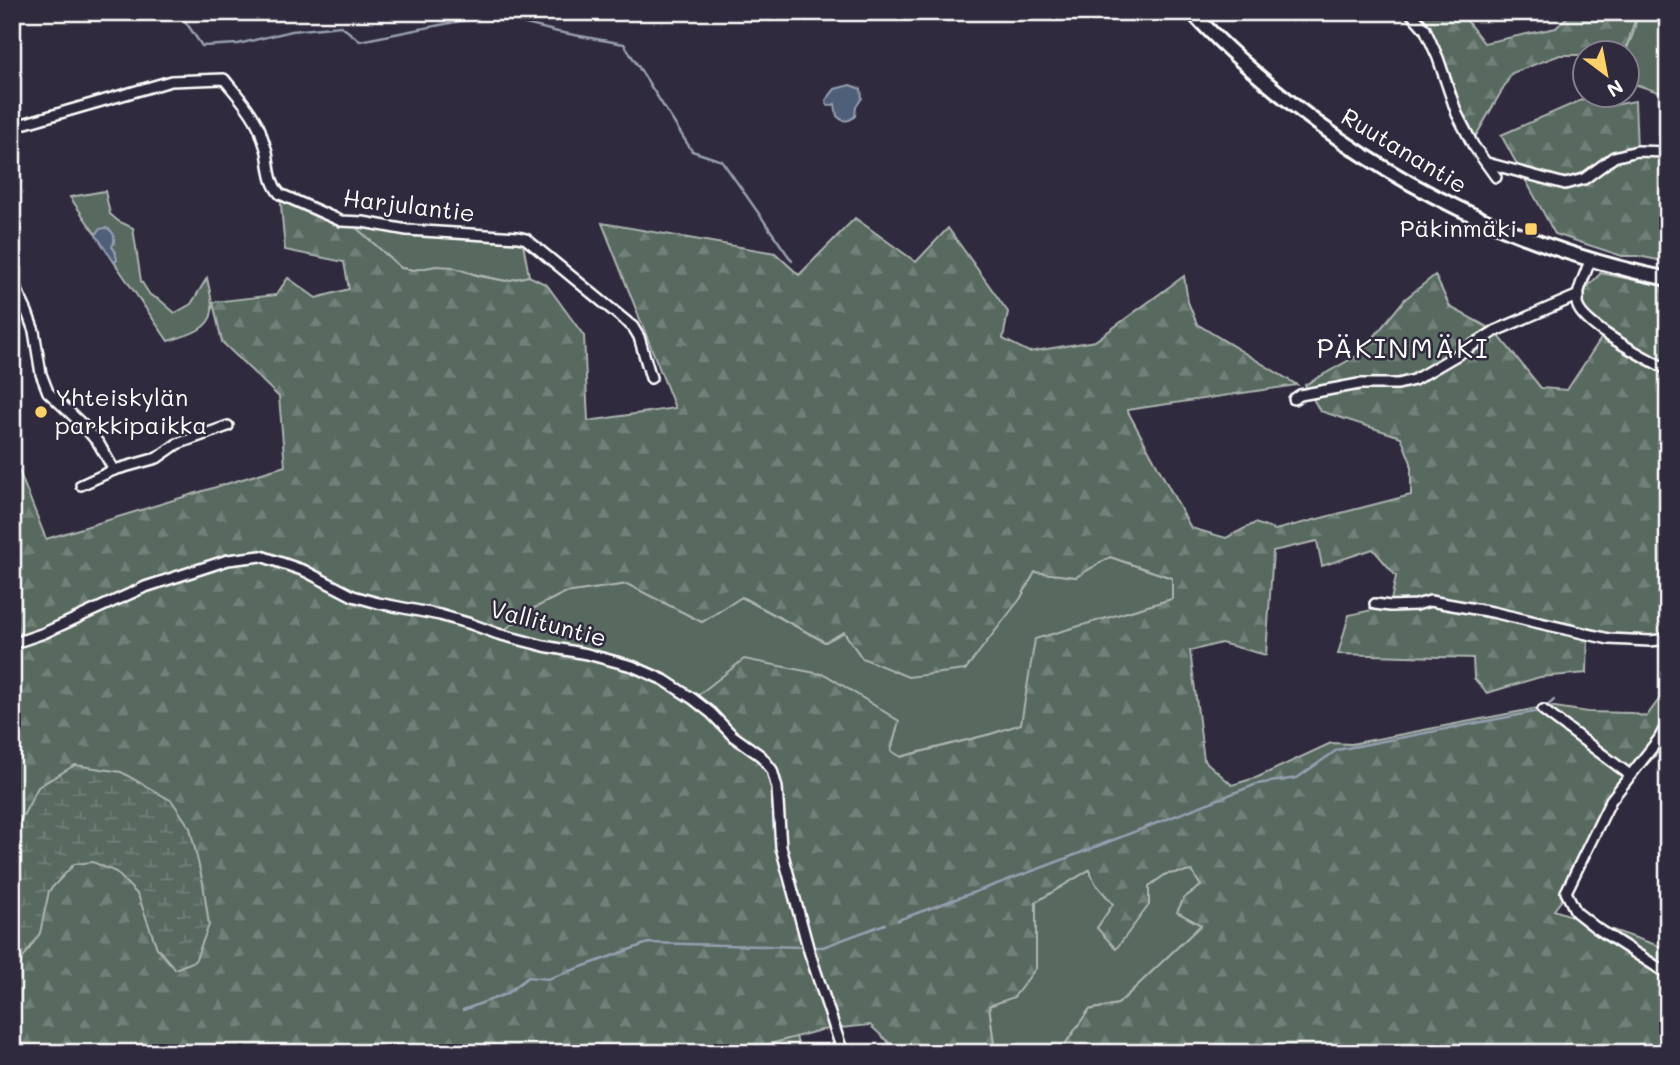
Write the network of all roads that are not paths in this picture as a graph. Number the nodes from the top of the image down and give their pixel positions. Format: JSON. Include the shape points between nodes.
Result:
{"nodes":[{"id":1,"x":1192,"y":12,"type":"edge"},
{"id":2,"x":1410,"y":12,"type":"edge"},
{"id":3,"x":12,"y":127,"type":"edge"},
{"id":4,"x":1668,"y":152,"type":"edge"},
{"id":5,"x":1487,"y":163,"type":"junction"},
{"id":6,"x":1496,"y":177,"type":"dead end"},
{"id":7,"x":1591,"y":260,"type":"junction"},
{"id":8,"x":1668,"y":279,"type":"edge"},
{"id":9,"x":12,"y":280,"type":"edge"},
{"id":10,"x":1579,"y":295,"type":"junction"},
{"id":11,"x":1668,"y":370,"type":"edge"},
{"id":12,"x":651,"y":378,"type":"dead end"},
{"id":13,"x":1294,"y":399,"type":"dead end"},
{"id":14,"x":228,"y":426,"type":"dead end"},
{"id":15,"x":114,"y":470,"type":"junction"},
{"id":16,"x":81,"y":485,"type":"dead end"},
{"id":17,"x":1376,"y":604,"type":"dead end"},
{"id":18,"x":1668,"y":639,"type":"edge"},
{"id":19,"x":12,"y":644,"type":"edge"},
{"id":20,"x":1543,"y":710,"type":"dead end"},
{"id":21,"x":1668,"y":723,"type":"edge"},
{"id":22,"x":1630,"y":775,"type":"junction"},
{"id":23,"x":1668,"y":974,"type":"edge"},
{"id":24,"x":843,"y":1053,"type":"edge"}],
"edges":[{"from":1,"to":7,"type":"street","name":"Ruutanantie","via":[[1294,106],[1388,172],[1487,221]]},
{"from":2,"to":5,"type":"street","via":[[1425,29],[1457,114]]},
{"from":3,"to":12,"type":"street","name":"Harjulantie","via":[[171,81],[224,79],[258,126],[271,179],[280,194],[341,221],[526,239],[633,327]]},
{"from":4,"to":5,"type":"street","via":[[1637,151],[1614,157],[1584,179],[1565,184]]},
{"from":5,"to":6,"type":"street"},
{"from":7,"to":8,"type":"street","name":"Ruutanantie"},
{"from":7,"to":10,"type":"street"},
{"from":9,"to":15,"type":"street","via":[[34,331],[48,392],[84,426]]},
{"from":10,"to":11,"type":"street","via":[[1580,314],[1604,334]]},
{"from":10,"to":13,"type":"street","via":[[1495,331],[1414,380],[1360,384]]},
{"from":14,"to":15,"type":"street","via":[[177,444],[157,458]]},
{"from":15,"to":16,"type":"street"},
{"from":17,"to":18,"type":"street","via":[[1430,601],[1609,639]]},
{"from":19,"to":24,"type":"street","name":"Vallituntie","via":[[145,587],[229,560],[261,556],[305,571],[353,596],[632,666],[664,680],[711,713],[772,770],[781,847]]},
{"from":20,"to":22,"type":"street"},
{"from":21,"to":22,"type":"street"},
{"from":22,"to":23,"type":"street","via":[[1611,800],[1566,892],[1576,912]]}]}
